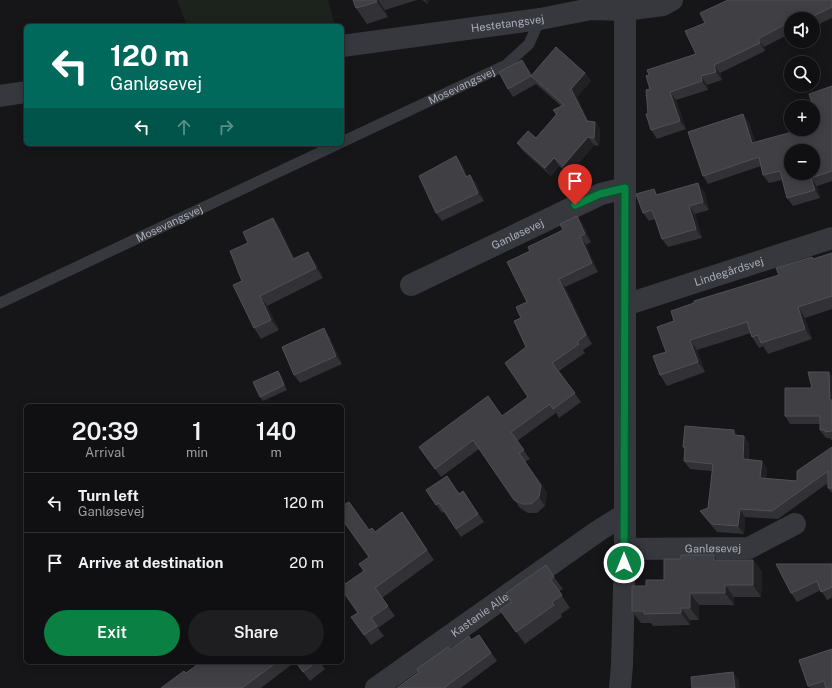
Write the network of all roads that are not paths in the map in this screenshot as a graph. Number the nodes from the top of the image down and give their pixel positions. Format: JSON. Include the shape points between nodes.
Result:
{"nodes":[{"id":1,"x":672,"y":0,"type":"edge"},
{"id":2,"x":624,"y":5,"type":"edge"},
{"id":3,"x":540,"y":19,"type":"junction"},
{"id":4,"x":344,"y":46,"type":"edge"},
{"id":5,"x":24,"y":92,"type":"edge"},
{"id":6,"x":0,"y":96,"type":"edge"},
{"id":7,"x":344,"y":141,"type":"edge"},
{"id":8,"x":334,"y":146,"type":"edge"},
{"id":9,"x":625,"y":188,"type":"junction"},
{"id":10,"x":832,"y":238,"type":"edge"},
{"id":11,"x":411,"y":285,"type":"dead end"},
{"id":12,"x":0,"y":303,"type":"edge"},
{"id":13,"x":625,"y":305,"type":"junction"},
{"id":14,"x":624,"y":515,"type":"junction"},
{"id":15,"x":794,"y":524,"type":"dead end"},
{"id":16,"x":625,"y":550,"type":"junction"},
{"id":17,"x":376,"y":688,"type":"edge"},
{"id":18,"x":620,"y":688,"type":"edge"}],
"edges":[{"from":1,"to":2,"type":"street","name":"Hestetangsvej","via":[[663,4]]},
{"from":2,"to":3,"type":"street","name":"Hestetangsvej"},
{"from":2,"to":9,"type":"street"},
{"from":3,"to":4,"type":"street","name":"Hestetangsvej"},
{"from":3,"to":7,"type":"lane","name":"Mosevangsvej","via":[[529,44],[506,65]]},
{"from":5,"to":6,"type":"street"},
{"from":8,"to":12,"type":"lane","name":"Mosevangsvej"},
{"from":9,"to":11,"type":"street","name":"Ganløsevej","via":[[600,194]]},
{"from":9,"to":13,"type":"street"},
{"from":10,"to":13,"type":"street","name":"Lindegårdsvej"},
{"from":13,"to":14,"type":"street"},
{"from":14,"to":16,"type":"street"},
{"from":14,"to":17,"type":"street","name":"Kastanie Alle"},
{"from":15,"to":16,"type":"street","name":"Ganløsevej","via":[[750,548]]},
{"from":16,"to":18,"type":"street"}]}
